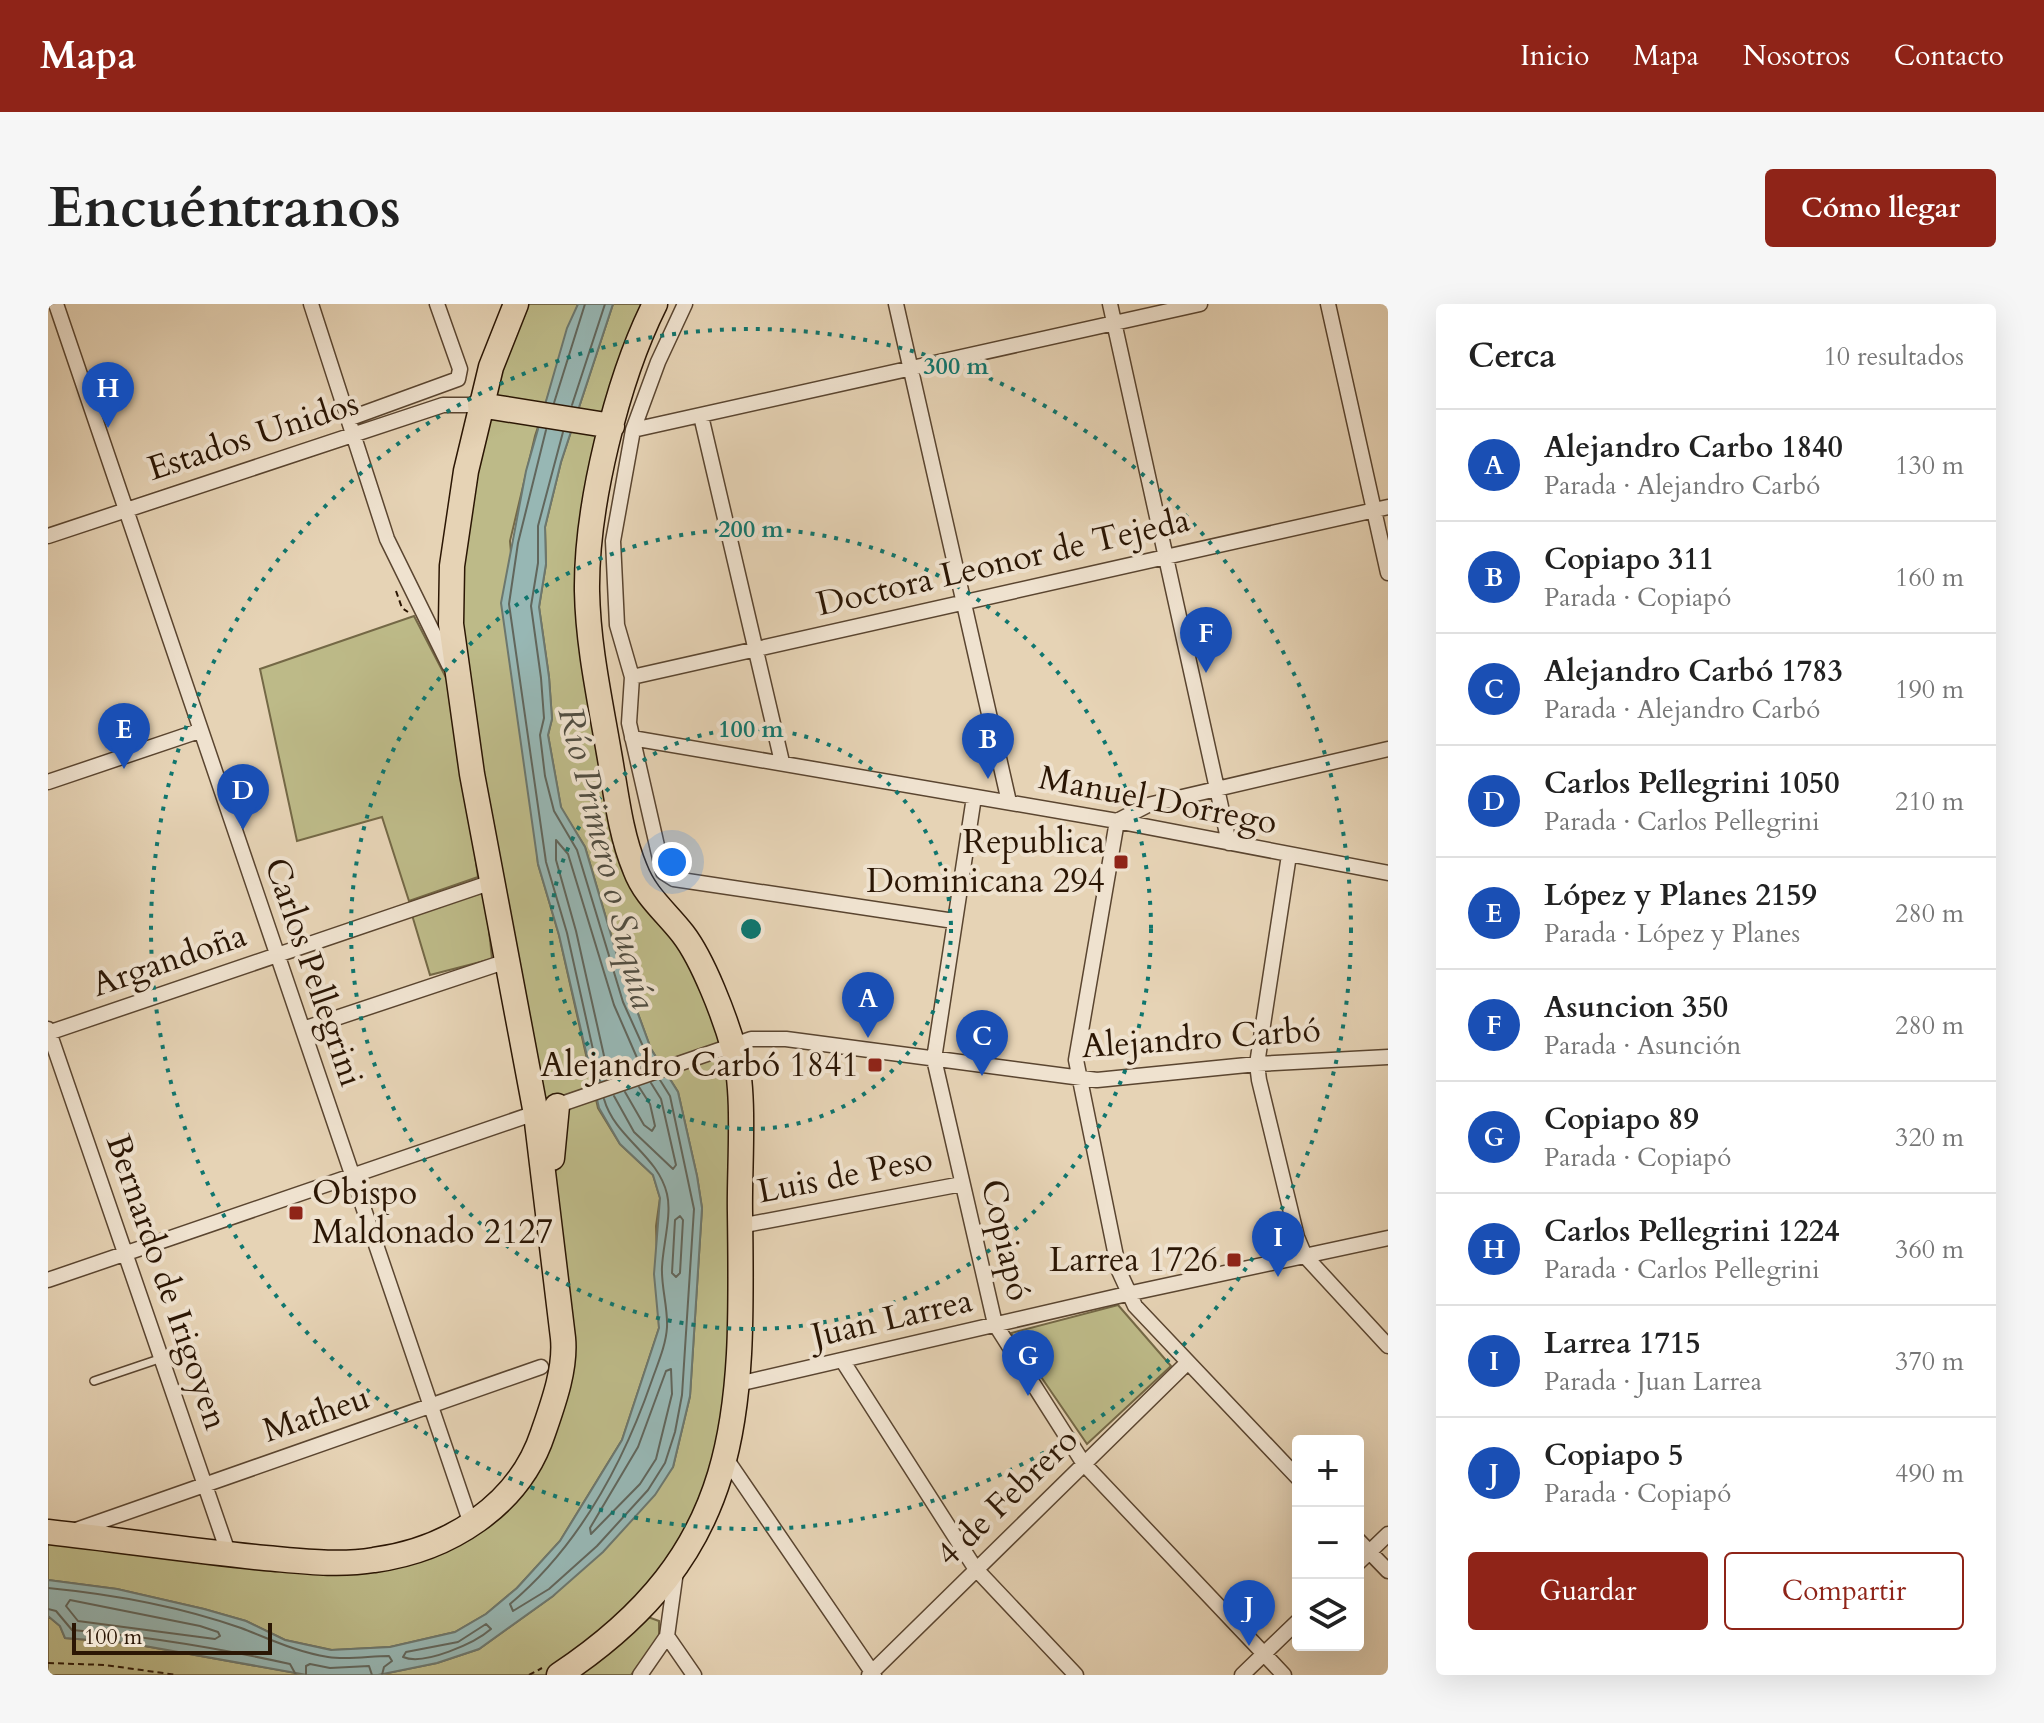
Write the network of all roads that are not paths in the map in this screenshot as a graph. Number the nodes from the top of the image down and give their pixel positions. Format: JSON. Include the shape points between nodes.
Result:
{"nodes":[{"id":1,"x":56,"y":304,"type":"edge"},
{"id":2,"x":311,"y":304,"type":"edge"},
{"id":3,"x":437,"y":304,"type":"edge"},
{"id":4,"x":516,"y":304,"type":"edge"},
{"id":5,"x":655,"y":304,"type":"edge"},
{"id":6,"x":685,"y":304,"type":"edge"},
{"id":7,"x":896,"y":304,"type":"edge"},
{"id":8,"x":1110,"y":304,"type":"edge"},
{"id":9,"x":1200,"y":304,"type":"edge"},
{"id":10,"x":1328,"y":304,"type":"edge"},
{"id":11,"x":1114,"y":323,"type":"junction"},
{"id":12,"x":912,"y":369,"type":"junction"},
{"id":13,"x":487,"y":406,"type":"junction"},
{"id":14,"x":701,"y":416,"type":"junction"},
{"id":15,"x":350,"y":426,"type":"junction"},
{"id":16,"x":611,"y":426,"type":"junction"},
{"id":17,"x":1381,"y":508,"type":"edge"},
{"id":18,"x":126,"y":510,"type":"junction"},
{"id":19,"x":48,"y":536,"type":"edge"},
{"id":20,"x":1164,"y":557,"type":"junction"},
{"id":21,"x":1388,"y":573,"type":"edge"},
{"id":22,"x":964,"y":601,"type":"junction"},
{"id":23,"x":754,"y":648,"type":"junction"},
{"id":24,"x":632,"y":677,"type":"junction"},
{"id":25,"x":459,"y":691,"type":"junction"},
{"id":26,"x":199,"y":731,"type":"junction"},
{"id":27,"x":632,"y":738,"type":"junction"},
{"id":28,"x":1388,"y":749,"type":"edge"},
{"id":29,"x":782,"y":762,"type":"junction"},
{"id":30,"x":48,"y":782,"type":"edge"},
{"id":31,"x":1216,"y":789,"type":"junction"},
{"id":32,"x":974,"y":797,"type":"junction"},
{"id":33,"x":1009,"y":802,"type":"junction"},
{"id":34,"x":1117,"y":821,"type":"junction"},
{"id":35,"x":1229,"y":843,"type":"junction"},
{"id":36,"x":1289,"y":855,"type":"junction"},
{"id":37,"x":1388,"y":873,"type":"edge"},
{"id":38,"x":492,"y":882,"type":"junction"},
{"id":39,"x":954,"y":921,"type":"junction"},
{"id":40,"x":277,"y":955,"type":"junction"},
{"id":41,"x":507,"y":961,"type":"junction"},
{"id":42,"x":303,"y":1029,"type":"junction"},
{"id":43,"x":48,"y":1032,"type":"edge"},
{"id":44,"x":721,"y":1048,"type":"junction"},
{"id":45,"x":1388,"y":1057,"type":"edge"},
{"id":46,"x":934,"y":1059,"type":"junction"},
{"id":47,"x":1257,"y":1064,"type":"junction"},
{"id":48,"x":1079,"y":1079,"type":"junction"},
{"id":49,"x":556,"y":1107,"type":"junction"},
{"id":50,"x":353,"y":1176,"type":"junction"},
{"id":51,"x":962,"y":1184,"type":"junction"},
{"id":52,"x":740,"y":1226,"type":"junction"},
{"id":53,"x":1388,"y":1238,"type":"edge"},
{"id":54,"x":127,"y":1253,"type":"junction"},
{"id":55,"x":1305,"y":1256,"type":"junction"},
{"id":56,"x":48,"y":1280,"type":"edge"},
{"id":57,"x":1127,"y":1294,"type":"junction"},
{"id":58,"x":995,"y":1324,"type":"junction"},
{"id":59,"x":1388,"y":1346,"type":"edge"},
{"id":60,"x":162,"y":1358,"type":"junction"},
{"id":61,"x":842,"y":1360,"type":"junction"},
{"id":62,"x":1187,"y":1363,"type":"junction"},
{"id":63,"x":541,"y":1367,"type":"dead end"},
{"id":64,"x":94,"y":1381,"type":"dead end"},
{"id":65,"x":738,"y":1384,"type":"junction"},
{"id":66,"x":429,"y":1405,"type":"junction"},
{"id":67,"x":725,"y":1457,"type":"junction"},
{"id":68,"x":1084,"y":1464,"type":"junction"},
{"id":69,"x":1292,"y":1472,"type":"edge"},
{"id":70,"x":204,"y":1485,"type":"junction"},
{"id":71,"x":471,"y":1524,"type":"junction"},
{"id":72,"x":57,"y":1533,"type":"edge"},
{"id":73,"x":1388,"y":1534,"type":"edge"},
{"id":74,"x":229,"y":1555,"type":"junction"},
{"id":75,"x":1364,"y":1557,"type":"edge"},
{"id":76,"x":975,"y":1568,"type":"junction"},
{"id":77,"x":676,"y":1570,"type":"junction"},
{"id":78,"x":1388,"y":1571,"type":"edge"},
{"id":79,"x":1292,"y":1627,"type":"edge"},
{"id":80,"x":667,"y":1636,"type":"junction"},
{"id":81,"x":1264,"y":1654,"type":"junction"},
{"id":82,"x":872,"y":1674,"type":"edge"},
{"id":83,"x":559,"y":1675,"type":"edge"},
{"id":84,"x":640,"y":1675,"type":"edge"},
{"id":85,"x":694,"y":1675,"type":"edge"},
{"id":86,"x":1076,"y":1675,"type":"edge"},
{"id":87,"x":1242,"y":1675,"type":"edge"},
{"id":88,"x":1284,"y":1675,"type":"edge"}],
"edges":[{"from":1,"to":18,"type":"street","name":"Carlos Pellegrini"},
{"from":2,"to":15,"type":"street"},
{"from":3,"to":15,"type":"street","via":[[460,369],[458,379]]},
{"from":4,"to":13,"type":"main road"},
{"from":5,"to":16,"type":"main road","via":[[635,347]]},
{"from":6,"to":16,"type":"street","via":[[658,362]]},
{"from":7,"to":12,"type":"street"},
{"from":8,"to":11,"type":"street"},
{"from":9,"to":11,"type":"street"},
{"from":10,"to":17,"type":"street"},
{"from":11,"to":12,"type":"street"},
{"from":11,"to":20,"type":"street"},
{"from":12,"to":14,"type":"street"},
{"from":12,"to":22,"type":"street"},
{"from":13,"to":15,"type":"street","name":"Estados Unidos","via":[[443,405]]},
{"from":13,"to":16,"type":"main road"},
{"from":13,"to":25,"type":"main road","via":[[466,471],[452,566],[451,624]]},
{"from":14,"to":16,"type":"street"},
{"from":14,"to":23,"type":"street"},
{"from":15,"to":18,"type":"street","name":"Estados Unidos"},
{"from":15,"to":25,"type":"street","via":[[392,551]]},
{"from":16,"to":24,"type":"street","via":[[617,625]]},
{"from":16,"to":44,"type":"main road","via":[[589,545],[594,665],[624,833],[643,885],[694,952]]},
{"from":17,"to":20,"type":"street","name":"Doctora Leonor de Tejeda"},
{"from":17,"to":21,"type":"street"},
{"from":18,"to":19,"type":"street","name":"Estados Unidos"},
{"from":18,"to":26,"type":"street","name":"Carlos Pellegrini"},
{"from":20,"to":22,"type":"street","name":"Doctora Leonor de Tejeda"},
{"from":20,"to":31,"type":"street"},
{"from":22,"to":23,"type":"street","name":"Doctora Leonor de Tejeda"},
{"from":22,"to":33,"type":"street"},
{"from":23,"to":24,"type":"street","name":"Doctora Leonor de Tejeda"},
{"from":23,"to":29,"type":"street"},
{"from":24,"to":27,"type":"street"},
{"from":25,"to":38,"type":"main road"},
{"from":26,"to":30,"type":"street"},
{"from":26,"to":40,"type":"street","name":"Carlos Pellegrini"},
{"from":27,"to":29,"type":"street","name":"Manuel Dorrego"},
{"from":27,"to":39,"type":"street","via":[[663,872],[674,879]]},
{"from":28,"to":31,"type":"street"},
{"from":29,"to":32,"type":"street","name":"Manuel Dorrego"},
{"from":31,"to":34,"type":"street","via":[[1148,805]]},
{"from":31,"to":35,"type":"street"},
{"from":32,"to":33,"type":"street","name":"Manuel Dorrego"},
{"from":32,"to":39,"type":"street","name":"Copiapó"},
{"from":33,"to":34,"type":"street","name":"Manuel Dorrego"},
{"from":34,"to":35,"type":"street","name":"Manuel Dorrego"},
{"from":34,"to":48,"type":"street","via":[[1076,1060]]},
{"from":35,"to":36,"type":"street","name":"Manuel Dorrego"},
{"from":36,"to":37,"type":"street","name":"Manuel Dorrego"},
{"from":36,"to":47,"type":"street"},
{"from":38,"to":40,"type":"street","name":"Argandoña"},
{"from":38,"to":41,"type":"main road"},
{"from":39,"to":46,"type":"street","name":"Copiapó"},
{"from":40,"to":42,"type":"street","name":"Carlos Pellegrini"},
{"from":40,"to":43,"type":"street","name":"Argandoña"},
{"from":41,"to":42,"type":"street"},
{"from":41,"to":49,"type":"main road"},
{"from":42,"to":50,"type":"street","name":"Carlos Pellegrini"},
{"from":43,"to":54,"type":"street","name":"Bernardo de Irigoyen"},
{"from":44,"to":46,"type":"street","name":"Alejandro Carbó","via":[[767,1037]]},
{"from":44,"to":49,"type":"street","name":"Alejandro Carbó"},
{"from":44,"to":52,"type":"main road","via":[[737,1068]]},
{"from":45,"to":47,"type":"street","name":"Alejandro Carbó"},
{"from":46,"to":48,"type":"street","name":"Alejandro Carbó"},
{"from":46,"to":51,"type":"street","name":"Copiapó"},
{"from":47,"to":48,"type":"street","name":"Alejandro Carbó"},
{"from":47,"to":55,"type":"street"},
{"from":48,"to":57,"type":"street"},
{"from":49,"to":50,"type":"street","name":"Alejandro Carbó"},
{"from":49,"to":71,"type":"main road","via":[[548,1204],[564,1345],[561,1368],[527,1471],[498,1506]]},
{"from":50,"to":54,"type":"street","name":"Alejandro Carbó"},
{"from":50,"to":66,"type":"street","name":"Carlos Pellegrini"},
{"from":51,"to":52,"type":"street","name":"Luis de Peso"},
{"from":51,"to":58,"type":"street","name":"Copiapó"},
{"from":52,"to":65,"type":"main road"},
{"from":53,"to":55,"type":"street","name":"Juan Larrea"},
{"from":54,"to":56,"type":"street","name":"Alejandro Carbó"},
{"from":54,"to":60,"type":"street","name":"Bernardo de Irigoyen"},
{"from":55,"to":57,"type":"street","name":"Juan Larrea"},
{"from":55,"to":59,"type":"street"},
{"from":57,"to":58,"type":"street","name":"Juan Larrea"},
{"from":57,"to":62,"type":"street"},
{"from":58,"to":61,"type":"street","name":"Juan Larrea"},
{"from":58,"to":68,"type":"street","name":"Copiapó"},
{"from":60,"to":64,"type":"lane"},
{"from":60,"to":70,"type":"street","name":"Bernardo de Irigoyen"},
{"from":61,"to":65,"type":"street","name":"Juan Larrea"},
{"from":61,"to":76,"type":"street"},
{"from":62,"to":68,"type":"street","name":"4 de Febrero"},
{"from":62,"to":69,"type":"street"},
{"from":63,"to":66,"type":"street","name":"Matheu"},
{"from":65,"to":67,"type":"main road"},
{"from":66,"to":70,"type":"street","name":"Matheu"},
{"from":66,"to":71,"type":"street","name":"Carlos Pellegrini"},
{"from":67,"to":77,"type":"main road","via":[[708,1513]]},
{"from":67,"to":82,"type":"street"},
{"from":68,"to":76,"type":"street","name":"4 de Febrero"},
{"from":68,"to":81,"type":"street","name":"Copiapó"},
{"from":70,"to":72,"type":"street","name":"Matheu"},
{"from":70,"to":74,"type":"street","name":"Bernardo de Irigoyen"},
{"from":71,"to":74,"type":"main road","via":[[431,1544],[372,1561]]},
{"from":72,"to":74,"type":"main road"},
{"from":73,"to":75,"type":"street"},
{"from":75,"to":78,"type":"street"},
{"from":76,"to":82,"type":"street","name":"4 de Febrero"},
{"from":76,"to":86,"type":"street"},
{"from":77,"to":80,"type":"street"},
{"from":77,"to":83,"type":"main road","via":[[624,1627]]},
{"from":79,"to":81,"type":"street"},
{"from":80,"to":84,"type":"street"},
{"from":80,"to":85,"type":"street"},
{"from":81,"to":87,"type":"street"},
{"from":81,"to":88,"type":"street","name":"Copiapó"}]}
